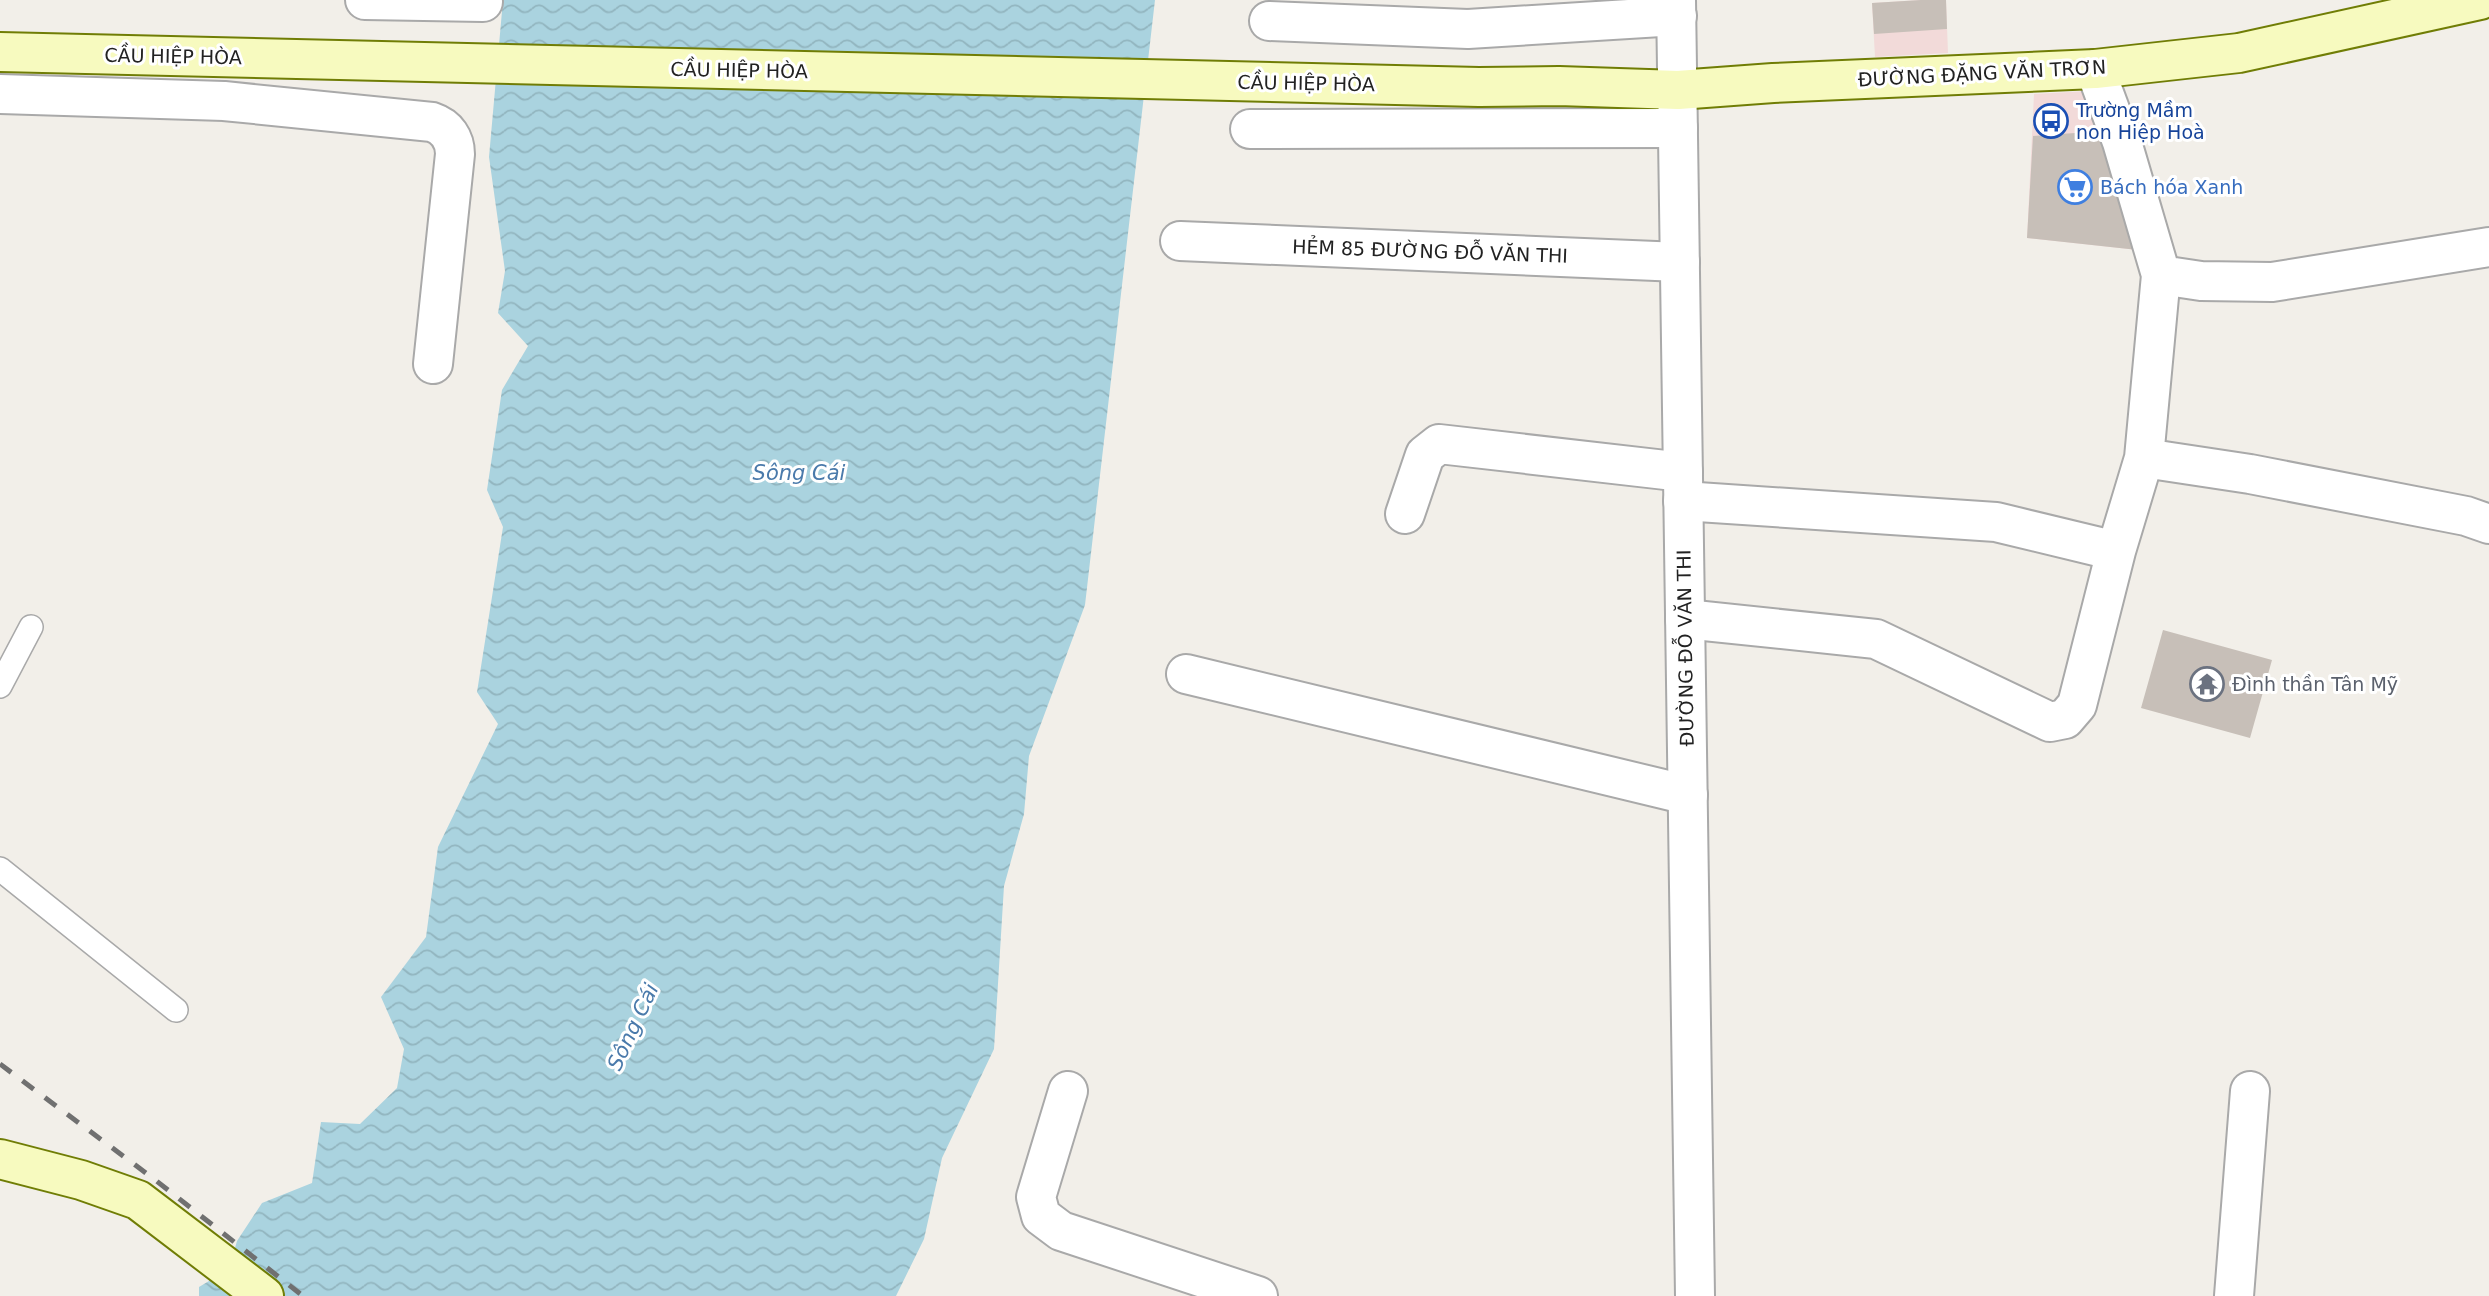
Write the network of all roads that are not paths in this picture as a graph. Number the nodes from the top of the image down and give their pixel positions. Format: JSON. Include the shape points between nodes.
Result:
{"nodes":[{"id":1,"x":365,"y":0,"type":"edge"},
{"id":2,"x":2480,"y":0,"type":"edge"},
{"id":3,"x":483,"y":2,"type":"dead end"},
{"id":4,"x":1677,"y":8,"type":"edge"},
{"id":5,"x":1269,"y":21,"type":"dead end"},
{"id":6,"x":0,"y":52,"type":"edge"},
{"id":7,"x":2095,"y":69,"type":"junction"},
{"id":8,"x":1479,"y":88,"type":"joint"},
{"id":9,"x":1678,"y":90,"type":"junction"},
{"id":10,"x":0,"y":93,"type":"edge"},
{"id":11,"x":1678,"y":128,"type":"junction"},
{"id":12,"x":1250,"y":130,"type":"dead end"},
{"id":13,"x":1180,"y":241,"type":"dead end"},
{"id":14,"x":2489,"y":247,"type":"edge"},
{"id":15,"x":1680,"y":262,"type":"junction"},
{"id":16,"x":2161,"y":275,"type":"junction"},
{"id":17,"x":433,"y":364,"type":"dead end"},
{"id":18,"x":2144,"y":458,"type":"junction"},
{"id":19,"x":1683,"y":487,"type":"junction"},
{"id":20,"x":1405,"y":514,"type":"dead end"},
{"id":21,"x":2489,"y":524,"type":"edge"},
{"id":22,"x":2116,"y":551,"type":"junction"},
{"id":23,"x":1685,"y":619,"type":"junction"},
{"id":24,"x":31,"y":627,"type":"dead end"},
{"id":25,"x":1186,"y":674,"type":"dead end"},
{"id":26,"x":0,"y":686,"type":"edge"},
{"id":27,"x":1688,"y":795,"type":"junction"},
{"id":28,"x":0,"y":869,"type":"edge"},
{"id":29,"x":176,"y":1010,"type":"dead end"},
{"id":30,"x":1068,"y":1091,"type":"dead end"},
{"id":31,"x":2250,"y":1091,"type":"dead end"},
{"id":32,"x":0,"y":1159,"type":"edge"},
{"id":33,"x":264,"y":1296,"type":"edge"},
{"id":34,"x":1258,"y":1296,"type":"edge"},
{"id":35,"x":1695,"y":1296,"type":"edge"},
{"id":36,"x":2234,"y":1296,"type":"edge"}],
"edges":[{"from":1,"to":3,"type":"street"},
{"from":2,"to":7,"type":"main road","name":"ĐƯỜNG ĐẶNG VĂN TRƠN","via":[[2239,53]]},
{"from":4,"to":5,"type":"street","via":[[1468,29]]},
{"from":4,"to":9,"type":"street","name":"ĐƯỜNG ĐỖ VĂN THI"},
{"from":6,"to":8,"type":"main road","name":"CẦU HIỆP HÒA"},
{"from":7,"to":9,"type":"main road","name":"ĐƯỜNG ĐẶNG VĂN TRƠN"},
{"from":7,"to":16,"type":"street"},
{"from":8,"to":9,"type":"main road","name":"ĐƯỜNG ĐẶNG VĂN TRƠN"},
{"from":9,"to":11,"type":"street","name":"ĐƯỜNG ĐỖ VĂN THI"},
{"from":10,"to":17,"type":"street","via":[[224,101],[440,125],[453,141],[455,154]]},
{"from":11,"to":12,"type":"street"},
{"from":11,"to":15,"type":"street","name":"ĐƯỜNG ĐỖ VĂN THI"},
{"from":13,"to":15,"type":"street","name":"HẺM 85 ĐƯỜNG ĐỖ VĂN THI"},
{"from":14,"to":16,"type":"street","via":[[2272,282]]},
{"from":15,"to":19,"type":"street","name":"ĐƯỜNG ĐỖ VĂN THI"},
{"from":16,"to":18,"type":"street"},
{"from":18,"to":21,"type":"street","via":[[2250,474]]},
{"from":18,"to":22,"type":"street"},
{"from":19,"to":20,"type":"street","via":[[1438,444],[1425,455]]},
{"from":19,"to":22,"type":"street","via":[[1996,523]]},
{"from":19,"to":23,"type":"street","name":"ĐƯỜNG ĐỖ VĂN THI"},
{"from":22,"to":23,"type":"street","via":[[2077,705],[2065,719],[2050,722],[1876,639]]},
{"from":23,"to":27,"type":"street","name":"ĐƯỜNG ĐỖ VĂN THI"},
{"from":24,"to":26,"type":"lane"},
{"from":25,"to":27,"type":"street"},
{"from":27,"to":35,"type":"street","name":"ĐƯỜNG ĐỖ VĂN THI"},
{"from":28,"to":29,"type":"lane"},
{"from":30,"to":34,"type":"street","via":[[1036,1197],[1041,1216],[1061,1231]]},
{"from":31,"to":36,"type":"street"},
{"from":32,"to":33,"type":"main road","via":[[138,1200]]}]}
